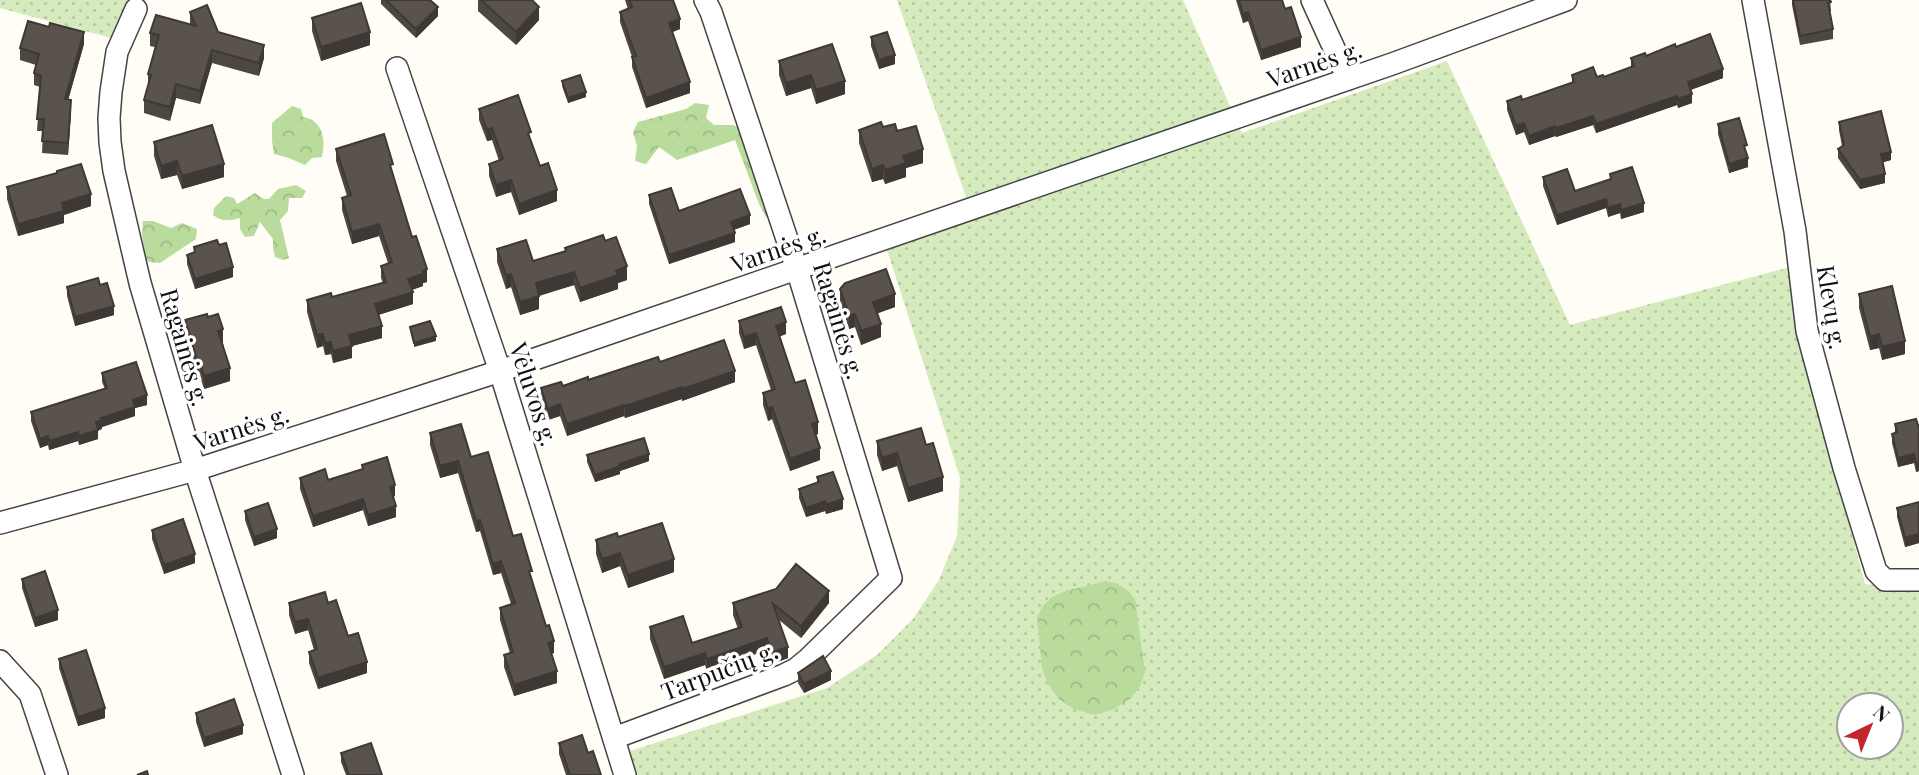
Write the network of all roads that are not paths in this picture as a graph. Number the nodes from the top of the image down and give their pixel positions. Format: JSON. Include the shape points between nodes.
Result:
{"nodes":[{"id":1,"x":705,"y":0,"type":"edge"},
{"id":2,"x":1312,"y":0,"type":"edge"},
{"id":3,"x":1566,"y":0,"type":"edge"},
{"id":4,"x":1753,"y":0,"type":"edge"},
{"id":5,"x":136,"y":9,"type":"dead end"},
{"id":6,"x":397,"y":68,"type":"dead end"},
{"id":7,"x":1348,"y":79,"type":"junction"},
{"id":8,"x":797,"y":269,"type":"junction"},
{"id":9,"x":500,"y":371,"type":"junction"},
{"id":10,"x":195,"y":470,"type":"junction"},
{"id":11,"x":0,"y":523,"type":"edge"},
{"id":12,"x":891,"y":578,"type":"joint"},
{"id":13,"x":1919,"y":580,"type":"edge"},
{"id":14,"x":0,"y":662,"type":"edge"},
{"id":15,"x":614,"y":738,"type":"junction"},
{"id":16,"x":57,"y":775,"type":"edge"},
{"id":17,"x":293,"y":775,"type":"edge"},
{"id":18,"x":625,"y":775,"type":"edge"}],
"edges":[{"from":1,"to":8,"type":"street","name":"Ragainės g."},
{"from":2,"to":7,"type":"street"},
{"from":3,"to":7,"type":"street","name":"Varnės g."},
{"from":4,"to":13,"type":"street","name":"Klevų g.","via":[[1795,231],[1807,331],[1844,468],[1876,571],[1885,580]]},
{"from":5,"to":10,"type":"street","name":"Ragainės g.","via":[[117,52],[110,142],[140,283]]},
{"from":6,"to":9,"type":"street","name":"Vėluvos g."},
{"from":7,"to":8,"type":"street","name":"Varnės g."},
{"from":8,"to":9,"type":"street","name":"Varnės g."},
{"from":8,"to":12,"type":"street","name":"Ragainės g."},
{"from":9,"to":10,"type":"street","name":"Varnės g."},
{"from":9,"to":15,"type":"street","name":"Vėluvos g."},
{"from":10,"to":11,"type":"street","name":"Varnės g."},
{"from":10,"to":17,"type":"street","name":"Ragainės g."},
{"from":12,"to":15,"type":"street","name":"Tarpučių g.","via":[[796,669]]},
{"from":14,"to":16,"type":"street","via":[[30,694]]},
{"from":15,"to":18,"type":"street"}]}
